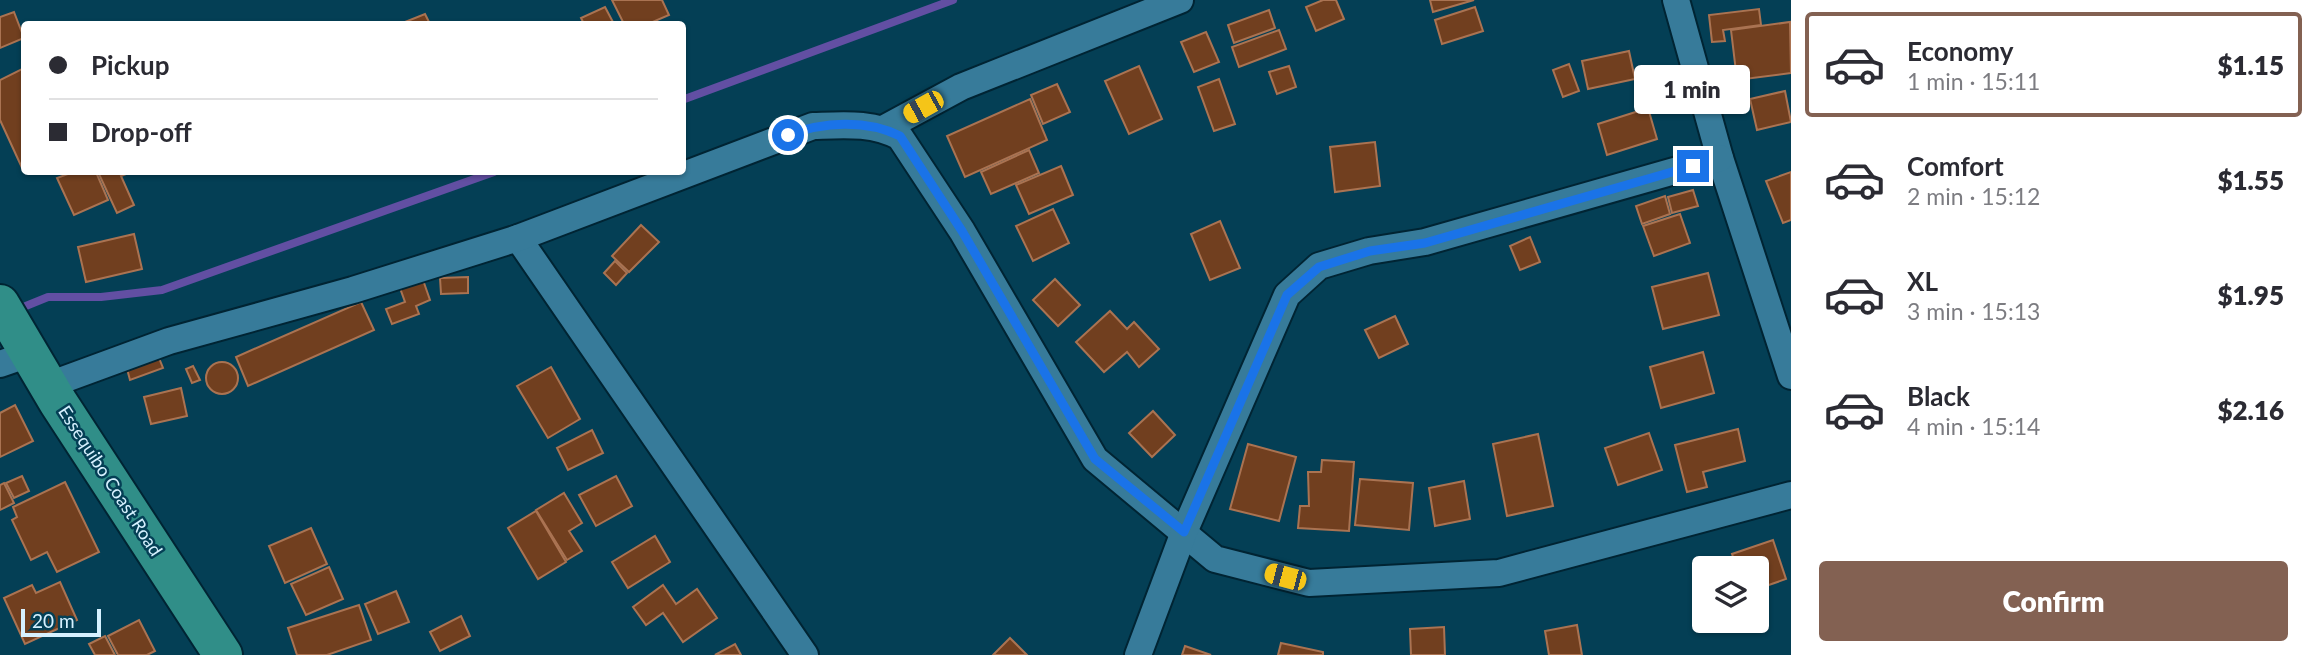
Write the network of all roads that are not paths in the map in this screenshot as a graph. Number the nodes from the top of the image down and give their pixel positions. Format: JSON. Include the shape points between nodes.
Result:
{"nodes":[{"id":1,"x":1180,"y":0,"type":"edge"},
{"id":2,"x":1676,"y":0,"type":"edge"},
{"id":3,"x":884,"y":128,"type":"junction"},
{"id":4,"x":1720,"y":158,"type":"junction"},
{"id":5,"x":686,"y":174,"type":"edge"},
{"id":6,"x":684,"y":175,"type":"edge"},
{"id":7,"x":518,"y":238,"type":"junction"},
{"id":8,"x":1,"y":306,"type":"edge"},
{"id":9,"x":26,"y":368,"type":"edge"},
{"id":10,"x":1791,"y":376,"type":"edge"},
{"id":11,"x":1791,"y":495,"type":"edge"},
{"id":12,"x":1184,"y":532,"type":"junction"},
{"id":13,"x":223,"y":655,"type":"edge"},
{"id":14,"x":805,"y":655,"type":"edge"},
{"id":15,"x":1138,"y":655,"type":"edge"}],
"edges":[{"from":1,"to":3,"type":"street","via":[[961,87]]},
{"from":2,"to":4,"type":"street"},
{"from":3,"to":5,"type":"street","via":[[813,126]]},
{"from":3,"to":12,"type":"street","via":[[900,136],[962,231],[1095,459]]},
{"from":4,"to":10,"type":"street"},
{"from":4,"to":12,"type":"street","via":[[1425,243],[1370,251],[1319,267],[1287,295]]},
{"from":6,"to":7,"type":"street"},
{"from":7,"to":9,"type":"street","via":[[169,341]]},
{"from":7,"to":14,"type":"street"},
{"from":8,"to":9,"type":"main road","name":"Essequibo Coast Road"},
{"from":9,"to":13,"type":"main road","name":"Essequibo Coast Road"},
{"from":11,"to":12,"type":"street","via":[[1499,573],[1309,583],[1216,559]]},
{"from":12,"to":15,"type":"street"}]}
